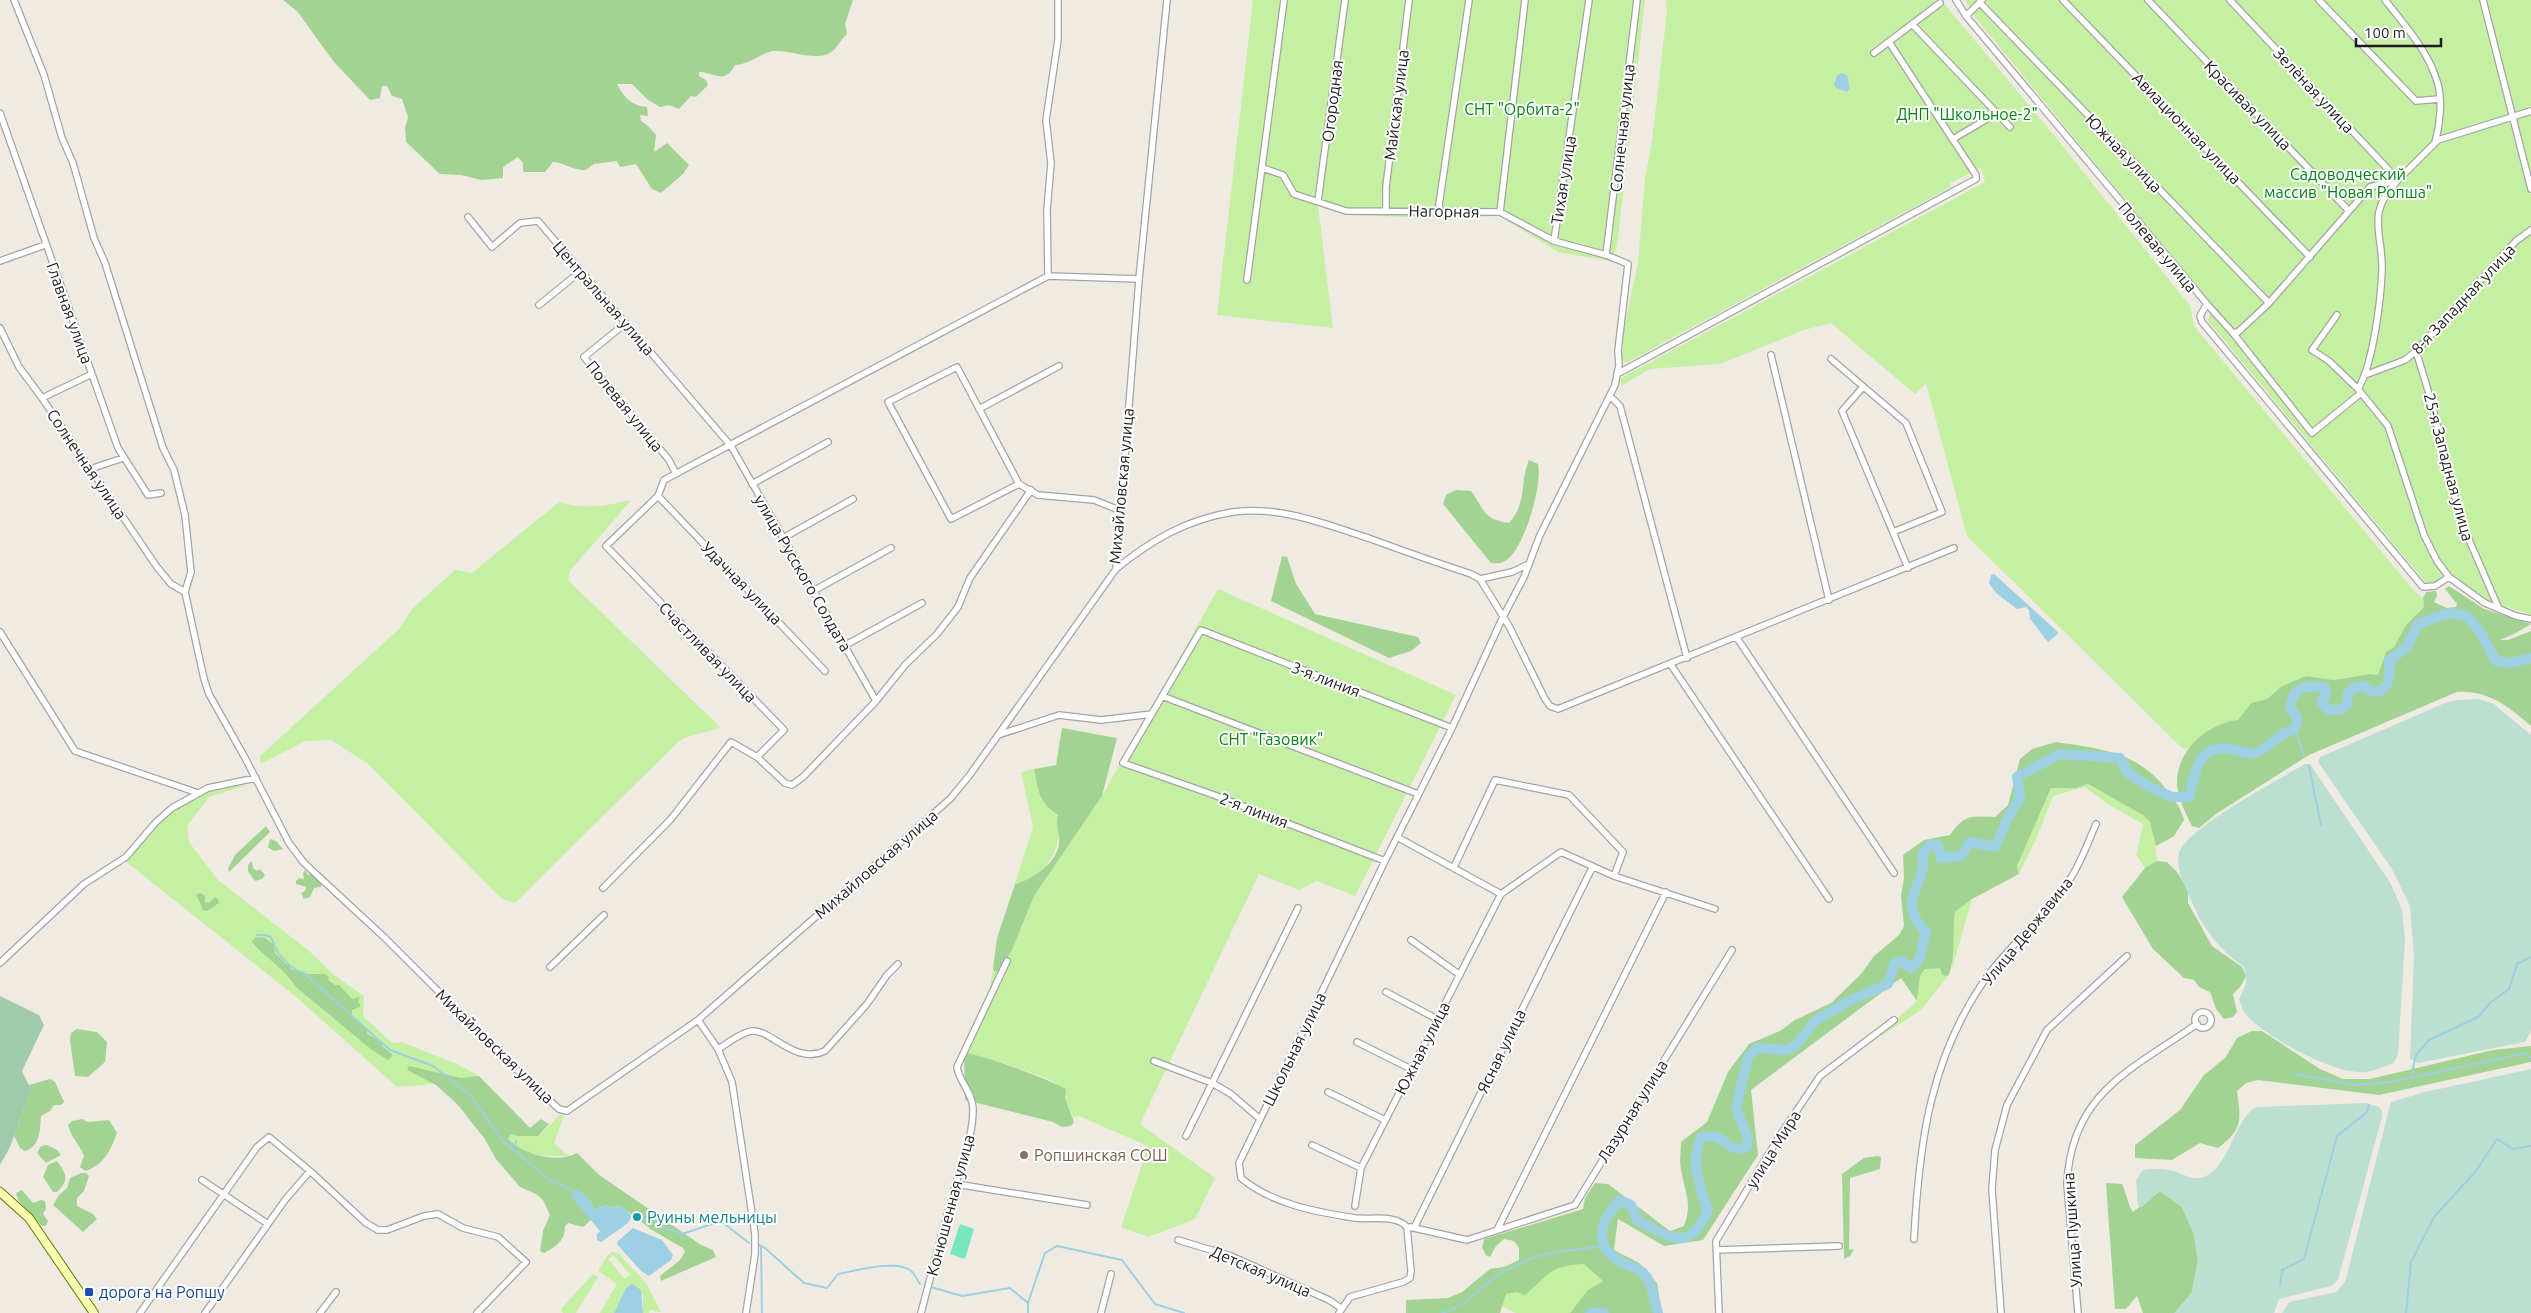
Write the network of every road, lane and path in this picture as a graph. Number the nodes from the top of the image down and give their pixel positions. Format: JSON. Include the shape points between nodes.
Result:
{"nodes":[{"id":1,"x":14,"y":0,"type":"edge"},
{"id":2,"x":1058,"y":0,"type":"edge"},
{"id":3,"x":1167,"y":0,"type":"edge"},
{"id":4,"x":1284,"y":0,"type":"edge"},
{"id":5,"x":1345,"y":0,"type":"edge"},
{"id":6,"x":1409,"y":0,"type":"edge"},
{"id":7,"x":1468,"y":0,"type":"edge"},
{"id":8,"x":1525,"y":0,"type":"edge"},
{"id":9,"x":1589,"y":0,"type":"edge"},
{"id":10,"x":1637,"y":0,"type":"edge"},
{"id":11,"x":1956,"y":0,"type":"edge"},
{"id":12,"x":2063,"y":0,"type":"edge"},
{"id":13,"x":2148,"y":0,"type":"edge"},
{"id":14,"x":2230,"y":0,"type":"edge"},
{"id":15,"x":2319,"y":0,"type":"edge"},
{"id":16,"x":2385,"y":0,"type":"edge"},
{"id":17,"x":2483,"y":0,"type":"edge"},
{"id":18,"x":1981,"y":1,"type":"edge"},
{"id":19,"x":1940,"y":3,"type":"dead end"},
{"id":20,"x":1966,"y":16,"type":"junction"},
{"id":21,"x":1912,"y":24,"type":"junction"},
{"id":22,"x":1889,"y":42,"type":"junction"},
{"id":23,"x":1874,"y":53,"type":"dead end"},
{"id":24,"x":2440,"y":99,"type":"junction"},
{"id":25,"x":2531,"y":111,"type":"edge"},
{"id":26,"x":0,"y":113,"type":"edge"},
{"id":27,"x":1996,"y":113,"type":"junction"},
{"id":28,"x":2512,"y":117,"type":"junction"},
{"id":29,"x":1,"y":121,"type":"edge"},
{"id":30,"x":2010,"y":127,"type":"dead end"},
{"id":31,"x":1953,"y":139,"type":"junction"},
{"id":32,"x":2435,"y":143,"type":"junction"},
{"id":33,"x":1263,"y":168,"type":"junction"},
{"id":34,"x":2398,"y":180,"type":"junction"},
{"id":35,"x":2531,"y":189,"type":"edge"},
{"id":36,"x":1318,"y":201,"type":"junction"},
{"id":37,"x":1386,"y":210,"type":"junction"},
{"id":38,"x":2349,"y":211,"type":"junction"},
{"id":39,"x":1440,"y":212,"type":"junction"},
{"id":40,"x":1500,"y":212,"type":"junction"},
{"id":41,"x":468,"y":217,"type":"dead end"},
{"id":42,"x":2531,"y":230,"type":"edge"},
{"id":43,"x":1554,"y":241,"type":"junction"},
{"id":44,"x":45,"y":245,"type":"junction"},
{"id":45,"x":1606,"y":255,"type":"junction"},
{"id":46,"x":2310,"y":257,"type":"junction"},
{"id":47,"x":0,"y":261,"type":"edge"},
{"id":48,"x":1628,"y":264,"type":"joint"},
{"id":49,"x":581,"y":271,"type":"junction"},
{"id":50,"x":1048,"y":276,"type":"junction"},
{"id":51,"x":1139,"y":279,"type":"junction"},
{"id":52,"x":1247,"y":280,"type":"dead end"},
{"id":53,"x":2269,"y":303,"type":"junction"},
{"id":54,"x":2207,"y":304,"type":"junction"},
{"id":55,"x":539,"y":305,"type":"dead end"},
{"id":56,"x":2337,"y":315,"type":"dead end"},
{"id":57,"x":626,"y":324,"type":"junction"},
{"id":58,"x":0,"y":328,"type":"edge"},
{"id":59,"x":2233,"y":333,"type":"junction"},
{"id":60,"x":2416,"y":351,"type":"junction"},
{"id":61,"x":1771,"y":355,"type":"dead end"},
{"id":62,"x":1831,"y":359,"type":"dead end"},
{"id":63,"x":1059,"y":366,"type":"dead end"},
{"id":64,"x":92,"y":374,"type":"junction"},
{"id":65,"x":1618,"y":374,"type":"junction"},
{"id":66,"x":2364,"y":375,"type":"junction"},
{"id":67,"x":1863,"y":387,"type":"junction"},
{"id":68,"x":2360,"y":391,"type":"junction"},
{"id":69,"x":1610,"y":396,"type":"junction"},
{"id":70,"x":42,"y":398,"type":"junction"},
{"id":71,"x":979,"y":409,"type":"junction"},
{"id":72,"x":828,"y":442,"type":"dead end"},
{"id":73,"x":731,"y":446,"type":"junction"},
{"id":74,"x":123,"y":458,"type":"junction"},
{"id":75,"x":90,"y":469,"type":"junction"},
{"id":76,"x":676,"y":474,"type":"junction"},
{"id":77,"x":752,"y":484,"type":"junction"},
{"id":78,"x":1019,"y":484,"type":"junction"},
{"id":79,"x":1030,"y":490,"type":"junction"},
{"id":80,"x":161,"y":493,"type":"dead end"},
{"id":81,"x":658,"y":496,"type":"junction"},
{"id":82,"x":853,"y":499,"type":"dead end"},
{"id":83,"x":1119,"y":510,"type":"junction"},
{"id":84,"x":1893,"y":532,"type":"junction"},
{"id":85,"x":783,"y":538,"type":"junction"},
{"id":86,"x":891,"y":548,"type":"dead end"},
{"id":87,"x":1954,"y":548,"type":"dead end"},
{"id":88,"x":1529,"y":564,"type":"junction"},
{"id":89,"x":1908,"y":568,"type":"junction"},
{"id":90,"x":1116,"y":569,"type":"junction"},
{"id":91,"x":2449,"y":577,"type":"junction"},
{"id":92,"x":1480,"y":579,"type":"junction"},
{"id":93,"x":813,"y":591,"type":"junction"},
{"id":94,"x":185,"y":592,"type":"junction"},
{"id":95,"x":1829,"y":600,"type":"junction"},
{"id":96,"x":922,"y":603,"type":"dead end"},
{"id":97,"x":2499,"y":609,"type":"junction"},
{"id":98,"x":1502,"y":619,"type":"junction"},
{"id":99,"x":2531,"y":619,"type":"edge"},
{"id":100,"x":0,"y":632,"type":"edge"},
{"id":101,"x":1737,"y":638,"type":"junction"},
{"id":102,"x":844,"y":646,"type":"junction"},
{"id":103,"x":1687,"y":658,"type":"junction"},
{"id":104,"x":1671,"y":665,"type":"junction"},
{"id":105,"x":825,"y":671,"type":"dead end"},
{"id":106,"x":1162,"y":696,"type":"junction"},
{"id":107,"x":876,"y":700,"type":"junction"},
{"id":108,"x":1152,"y":714,"type":"junction"},
{"id":109,"x":1452,"y":728,"type":"junction"},
{"id":110,"x":998,"y":735,"type":"junction"},
{"id":111,"x":757,"y":757,"type":"junction"},
{"id":112,"x":256,"y":778,"type":"junction"},
{"id":113,"x":198,"y":793,"type":"junction"},
{"id":114,"x":1418,"y":794,"type":"junction"},
{"id":115,"x":2096,"y":824,"type":"dead end"},
{"id":116,"x":1397,"y":837,"type":"junction"},
{"id":117,"x":1384,"y":861,"type":"junction"},
{"id":118,"x":1454,"y":867,"type":"junction"},
{"id":119,"x":1592,"y":868,"type":"junction"},
{"id":120,"x":1894,"y":873,"type":"dead end"},
{"id":121,"x":1614,"y":876,"type":"junction"},
{"id":122,"x":603,"y":888,"type":"dead end"},
{"id":123,"x":1666,"y":892,"type":"junction"},
{"id":124,"x":1501,"y":894,"type":"junction"},
{"id":125,"x":1829,"y":899,"type":"dead end"},
{"id":126,"x":1298,"y":908,"type":"dead end"},
{"id":127,"x":1715,"y":909,"type":"dead end"},
{"id":128,"x":604,"y":915,"type":"dead end"},
{"id":129,"x":1410,"y":940,"type":"dead end"},
{"id":130,"x":1732,"y":950,"type":"dead end"},
{"id":131,"x":2127,"y":956,"type":"dead end"},
{"id":132,"x":1007,"y":961,"type":"dead end"},
{"id":133,"x":0,"y":963,"type":"edge"},
{"id":134,"x":898,"y":964,"type":"dead end"},
{"id":135,"x":550,"y":967,"type":"dead end"},
{"id":136,"x":1460,"y":975,"type":"junction"},
{"id":137,"x":1386,"y":992,"type":"dead end"},
{"id":138,"x":1437,"y":1019,"type":"junction"},
{"id":139,"x":698,"y":1020,"type":"junction"},
{"id":140,"x":1894,"y":1020,"type":"dead end"},
{"id":141,"x":2197,"y":1024,"type":"dead end"},
{"id":142,"x":1357,"y":1042,"type":"dead end"},
{"id":143,"x":718,"y":1049,"type":"junction"},
{"id":144,"x":1154,"y":1061,"type":"dead end"},
{"id":145,"x":1411,"y":1069,"type":"junction"},
{"id":146,"x":1212,"y":1083,"type":"junction"},
{"id":147,"x":1328,"y":1092,"type":"dead end"},
{"id":148,"x":1260,"y":1119,"type":"junction"},
{"id":149,"x":1385,"y":1120,"type":"junction"},
{"id":150,"x":1186,"y":1136,"type":"dead end"},
{"id":151,"x":1312,"y":1145,"type":"dead end"},
{"id":152,"x":1361,"y":1168,"type":"junction"},
{"id":153,"x":310,"y":1171,"type":"junction"},
{"id":154,"x":202,"y":1180,"type":"dead end"},
{"id":155,"x":956,"y":1184,"type":"junction"},
{"id":156,"x":0,"y":1192,"type":"edge"},
{"id":157,"x":223,"y":1194,"type":"junction"},
{"id":158,"x":1087,"y":1205,"type":"dead end"},
{"id":159,"x":1355,"y":1206,"type":"dead end"},
{"id":160,"x":268,"y":1224,"type":"junction"},
{"id":161,"x":1407,"y":1227,"type":"junction"},
{"id":162,"x":1414,"y":1228,"type":"junction"},
{"id":163,"x":1498,"y":1230,"type":"junction"},
{"id":164,"x":1914,"y":1239,"type":"dead end"},
{"id":165,"x":1178,"y":1240,"type":"dead end"},
{"id":166,"x":1839,"y":1246,"type":"dead end"},
{"id":167,"x":1716,"y":1250,"type":"junction"},
{"id":168,"x":1111,"y":1274,"type":"dead end"},
{"id":169,"x":336,"y":1292,"type":"dead end"},
{"id":170,"x":1340,"y":1311,"type":"edge"},
{"id":171,"x":94,"y":1313,"type":"edge"},
{"id":172,"x":140,"y":1313,"type":"edge"},
{"id":173,"x":205,"y":1313,"type":"edge"},
{"id":174,"x":320,"y":1313,"type":"edge"},
{"id":175,"x":477,"y":1313,"type":"edge"},
{"id":176,"x":746,"y":1313,"type":"edge"},
{"id":177,"x":921,"y":1313,"type":"edge"},
{"id":178,"x":1101,"y":1313,"type":"edge"},
{"id":179,"x":1719,"y":1313,"type":"edge"},
{"id":180,"x":2001,"y":1313,"type":"edge"},
{"id":181,"x":2078,"y":1313,"type":"edge"}],
"edges":[{"from":1,"to":94,"type":"street","via":[[44,75],[163,448],[174,470],[190,552],[191,572]]},
{"from":2,"to":50,"type":"street","via":[[1058,40],[1046,120],[1050,163]]},
{"from":3,"to":51,"type":"street","name":"Михайловская улица"},
{"from":4,"to":33,"type":"street"},
{"from":5,"to":36,"type":"street","name":"Огородная"},
{"from":6,"to":37,"type":"street","name":"Майская улица","via":[[1386,187]]},
{"from":7,"to":39,"type":"street"},
{"from":8,"to":40,"type":"street"},
{"from":9,"to":43,"type":"street","name":"Тихая улица"},
{"from":10,"to":45,"type":"street","name":"Солнечная улица"},
{"from":11,"to":20,"type":"street","name":"Полевая улица"},
{"from":12,"to":46,"type":"street","name":"Авиационная улица"},
{"from":13,"to":38,"type":"street","name":"Красивая улица"},
{"from":14,"to":34,"type":"street","name":"Зелёная улица"},
{"from":15,"to":24,"type":"street","via":[[2416,100]]},
{"from":16,"to":24,"type":"street","via":[[2405,24],[2428,61],[2438,82]]},
{"from":17,"to":28,"type":"street"},
{"from":18,"to":20,"type":"street"},
{"from":18,"to":53,"type":"street","name":"Южная улица"},
{"from":19,"to":21,"type":"street"},
{"from":20,"to":54,"type":"street","name":"Полевая улица"},
{"from":21,"to":22,"type":"street"},
{"from":21,"to":27,"type":"street"},
{"from":22,"to":23,"type":"street"},
{"from":22,"to":31,"type":"street"},
{"from":24,"to":32,"type":"street"},
{"from":25,"to":28,"type":"street"},
{"from":26,"to":29,"type":"street","name":"Главная улица"},
{"from":27,"to":30,"type":"street"},
{"from":27,"to":31,"type":"street"},
{"from":28,"to":32,"type":"street"},
{"from":28,"to":35,"type":"street"},
{"from":29,"to":44,"type":"street","name":"Главная улица"},
{"from":31,"to":65,"type":"street","via":[[1976,174],[1972,182]]},
{"from":32,"to":34,"type":"street"},
{"from":33,"to":36,"type":"street","name":"Нагорная","via":[[1283,175],[1294,194]]},
{"from":33,"to":52,"type":"street"},
{"from":34,"to":38,"type":"street","via":[[2370,187]]},
{"from":34,"to":66,"type":"street","via":[[2386,192],[2378,217],[2381,294]]},
{"from":36,"to":37,"type":"street","name":"Нагорная","via":[[1346,211]]},
{"from":37,"to":39,"type":"street","name":"Нагорная"},
{"from":38,"to":46,"type":"street"},
{"from":39,"to":40,"type":"street","name":"Нагорная"},
{"from":40,"to":43,"type":"street","name":"Нагорная"},
{"from":41,"to":49,"type":"street","name":"Центральная улица","via":[[492,247],[520,223],[538,221]]},
{"from":42,"to":60,"type":"street","name":"8-я Западная улица","via":[[2510,248]]},
{"from":43,"to":45,"type":"street","name":"Нагорная"},
{"from":44,"to":47,"type":"street"},
{"from":44,"to":64,"type":"street","name":"Главная улица"},
{"from":45,"to":48,"type":"street","name":"Нагорная"},
{"from":46,"to":53,"type":"street"},
{"from":48,"to":65,"type":"street","name":"Школьная улица"},
{"from":49,"to":55,"type":"street"},
{"from":49,"to":57,"type":"street","name":"Центральная улица"},
{"from":50,"to":51,"type":"street"},
{"from":50,"to":73,"type":"street"},
{"from":51,"to":83,"type":"street","name":"Михайловская улица"},
{"from":53,"to":59,"type":"street","via":[[2244,329]]},
{"from":54,"to":59,"type":"street"},
{"from":54,"to":91,"type":"street","name":"Полевая улица","via":[[2200,316],[2202,322],[2423,587],[2435,586]]},
{"from":56,"to":68,"type":"street","via":[[2312,350],[2329,361]]},
{"from":57,"to":73,"type":"street","name":"Центральная улица"},
{"from":57,"to":76,"type":"street","name":"Полевая улица","via":[[584,357],[669,460]]},
{"from":58,"to":70,"type":"street","name":"Солнечная улица","via":[[19,367]]},
{"from":59,"to":68,"type":"street","via":[[2312,433]]},
{"from":60,"to":66,"type":"street","name":"8-я Западная улица","via":[[2405,360]]},
{"from":60,"to":97,"type":"street","name":"25-я Западная улица","via":[[2461,521]]},
{"from":61,"to":95,"type":"street"},
{"from":62,"to":67,"type":"street"},
{"from":63,"to":71,"type":"street"},
{"from":64,"to":70,"type":"street"},
{"from":64,"to":74,"type":"street","name":"Главная улица"},
{"from":65,"to":69,"type":"street","name":"Школьная улица"},
{"from":66,"to":68,"type":"street"},
{"from":67,"to":84,"type":"street","via":[[1842,411]]},
{"from":67,"to":84,"type":"street","via":[[1906,423],[1942,512]]},
{"from":68,"to":91,"type":"street","via":[[2388,426],[2424,535]]},
{"from":69,"to":88,"type":"street","name":"Школьная улица","via":[[1540,535]]},
{"from":69,"to":103,"type":"street","via":[[1620,406]]},
{"from":70,"to":75,"type":"street","name":"Солнечная улица"},
{"from":71,"to":78,"type":"street"},
{"from":71,"to":78,"type":"street","via":[[957,367],[888,402],[951,519]]},
{"from":72,"to":77,"type":"street"},
{"from":73,"to":76,"type":"street"},
{"from":73,"to":77,"type":"street","name":"улица Русского Солдата"},
{"from":74,"to":75,"type":"street"},
{"from":74,"to":80,"type":"street","name":"Главная улица","via":[[148,495]]},
{"from":75,"to":94,"type":"street","name":"Солнечная улица","via":[[157,567],[171,584]]},
{"from":76,"to":81,"type":"street","via":[[664,480]]},
{"from":77,"to":85,"type":"street","name":"улица Русского Солдата"},
{"from":78,"to":79,"type":"street"},
{"from":79,"to":83,"type":"street","via":[[1038,495],[1094,500]]},
{"from":79,"to":107,"type":"street","via":[[970,578],[958,607]]},
{"from":81,"to":105,"type":"street","name":"Удачная улица"},
{"from":81,"to":111,"type":"street","name":"Счастливая улица","via":[[606,546],[784,730]]},
{"from":82,"to":85,"type":"street"},
{"from":83,"to":90,"type":"street","name":"Михайловская улица"},
{"from":84,"to":89,"type":"street"},
{"from":85,"to":93,"type":"street","name":"улица Русского Солдата"},
{"from":86,"to":93,"type":"street"},
{"from":87,"to":89,"type":"street"},
{"from":88,"to":92,"type":"street","via":[[1512,572]]},
{"from":88,"to":98,"type":"street","name":"Школьная улица"},
{"from":89,"to":95,"type":"street"},
{"from":90,"to":92,"type":"street","via":[[1134,554],[1185,524],[1234,512],[1269,512],[1324,524]]},
{"from":90,"to":110,"type":"street","name":"Михайловская улица"},
{"from":91,"to":97,"type":"street"},
{"from":92,"to":98,"type":"street"},
{"from":93,"to":102,"type":"street","name":"улица Русского Солдата"},
{"from":94,"to":112,"type":"street","name":"Михайловская улица","via":[[197,655],[209,694]]},
{"from":95,"to":101,"type":"street"},
{"from":96,"to":102,"type":"street"},
{"from":97,"to":99,"type":"street"},
{"from":98,"to":104,"type":"street","via":[[1509,626],[1545,699],[1558,709]]},
{"from":98,"to":109,"type":"street","name":"Школьная улица"},
{"from":100,"to":113,"type":"street","via":[[74,751]]},
{"from":101,"to":103,"type":"street"},
{"from":101,"to":120,"type":"street"},
{"from":102,"to":107,"type":"street","name":"улица Русского Солдата"},
{"from":103,"to":104,"type":"street"},
{"from":104,"to":125,"type":"street"},
{"from":106,"to":108,"type":"street"},
{"from":106,"to":109,"type":"street","name":"3-я линия","via":[[1201,630]]},
{"from":106,"to":114,"type":"street"},
{"from":107,"to":111,"type":"street","via":[[803,777],[792,784],[785,783]]},
{"from":108,"to":110,"type":"street","via":[[1101,720],[1059,714]]},
{"from":108,"to":117,"type":"street","name":"2-я линия","via":[[1123,763],[1214,794]]},
{"from":109,"to":114,"type":"street","name":"Школьная улица"},
{"from":110,"to":139,"type":"street","name":"Михайловская улица","via":[[950,799]]},
{"from":111,"to":122,"type":"street","via":[[731,742],[671,819]]},
{"from":112,"to":113,"type":"street"},
{"from":112,"to":139,"type":"street","name":"Михайловская улица","via":[[289,843],[304,863],[385,938],[527,1080],[563,1111],[570,1110]]},
{"from":113,"to":133,"type":"street","via":[[172,808],[126,857],[84,884]]},
{"from":114,"to":116,"type":"street","name":"Школьная улица"},
{"from":115,"to":164,"type":"street","name":"Улица Державина","via":[[2071,878],[1989,975],[1950,1044],[1935,1081],[1924,1129],[1917,1174]]},
{"from":116,"to":117,"type":"street","name":"Школьная улица"},
{"from":116,"to":118,"type":"street"},
{"from":117,"to":148,"type":"street","name":"Школьная улица"},
{"from":118,"to":121,"type":"street","via":[[1495,780],[1569,794],[1623,852]]},
{"from":118,"to":124,"type":"street"},
{"from":119,"to":121,"type":"street"},
{"from":119,"to":124,"type":"street","via":[[1561,852]]},
{"from":119,"to":162,"type":"street","name":"Ясная улица"},
{"from":121,"to":123,"type":"street"},
{"from":123,"to":127,"type":"street"},
{"from":123,"to":163,"type":"street"},
{"from":124,"to":136,"type":"street","name":"Южная улица"},
{"from":126,"to":146,"type":"street"},
{"from":128,"to":135,"type":"street"},
{"from":129,"to":136,"type":"street"},
{"from":130,"to":163,"type":"street","name":"Лазурная улица","via":[[1575,1204]]},
{"from":131,"to":180,"type":"street","via":[[2047,1030],[2007,1105],[1995,1150],[1992,1189]]},
{"from":132,"to":155,"type":"street","name":"Конюшенная улица","via":[[957,1067],[973,1100],[974,1110],[969,1147]]},
{"from":134,"to":143,"type":"street","via":[[825,1051],[818,1054],[791,1050],[758,1031],[750,1031]]},
{"from":136,"to":138,"type":"street","name":"Южная улица"},
{"from":137,"to":138,"type":"street"},
{"from":138,"to":145,"type":"street","name":"Южная улица"},
{"from":139,"to":143,"type":"street"},
{"from":140,"to":167,"type":"street","name":"улица Мира","via":[[1820,1076],[1716,1241]]},
{"from":141,"to":181,"type":"street","name":"Улица Пушкина","via":[[2106,1087],[2082,1122],[2071,1151],[2067,1184]]},
{"from":142,"to":145,"type":"street"},
{"from":143,"to":176,"type":"street","via":[[732,1082],[755,1234]]},
{"from":144,"to":146,"type":"street"},
{"from":145,"to":149,"type":"street","name":"Южная улица"},
{"from":146,"to":148,"type":"street","via":[[1232,1094]]},
{"from":146,"to":150,"type":"street"},
{"from":147,"to":149,"type":"street"},
{"from":148,"to":161,"type":"street","name":"Школьная улица","via":[[1239,1163],[1241,1178],[1257,1192],[1295,1205],[1356,1218],[1392,1219]]},
{"from":149,"to":152,"type":"street","name":"Южная улица"},
{"from":151,"to":152,"type":"street"},
{"from":152,"to":159,"type":"street","name":"Южная улица"},
{"from":153,"to":157,"type":"street","via":[[270,1137],[256,1147]]},
{"from":153,"to":160,"type":"street"},
{"from":153,"to":175,"type":"street","via":[[366,1223],[378,1230],[388,1230],[438,1214],[463,1228],[498,1237],[526,1262]]},
{"from":154,"to":157,"type":"street"},
{"from":155,"to":158,"type":"street"},
{"from":155,"to":177,"type":"street","name":"Конюшенная улица"},
{"from":156,"to":171,"type":"main road","via":[[34,1224]]},
{"from":157,"to":160,"type":"street"},
{"from":157,"to":172,"type":"street"},
{"from":160,"to":173,"type":"street"},
{"from":161,"to":162,"type":"street"},
{"from":161,"to":170,"type":"street","via":[[1410,1278],[1350,1297]]},
{"from":162,"to":163,"type":"street","name":"Лазурная улица","via":[[1467,1240]]},
{"from":165,"to":170,"type":"street","name":"Детская улица","via":[[1231,1256],[1329,1300]]},
{"from":166,"to":167,"type":"street"},
{"from":167,"to":179,"type":"street","name":"улица Мира"},
{"from":168,"to":178,"type":"street"},
{"from":169,"to":174,"type":"street"}]}
